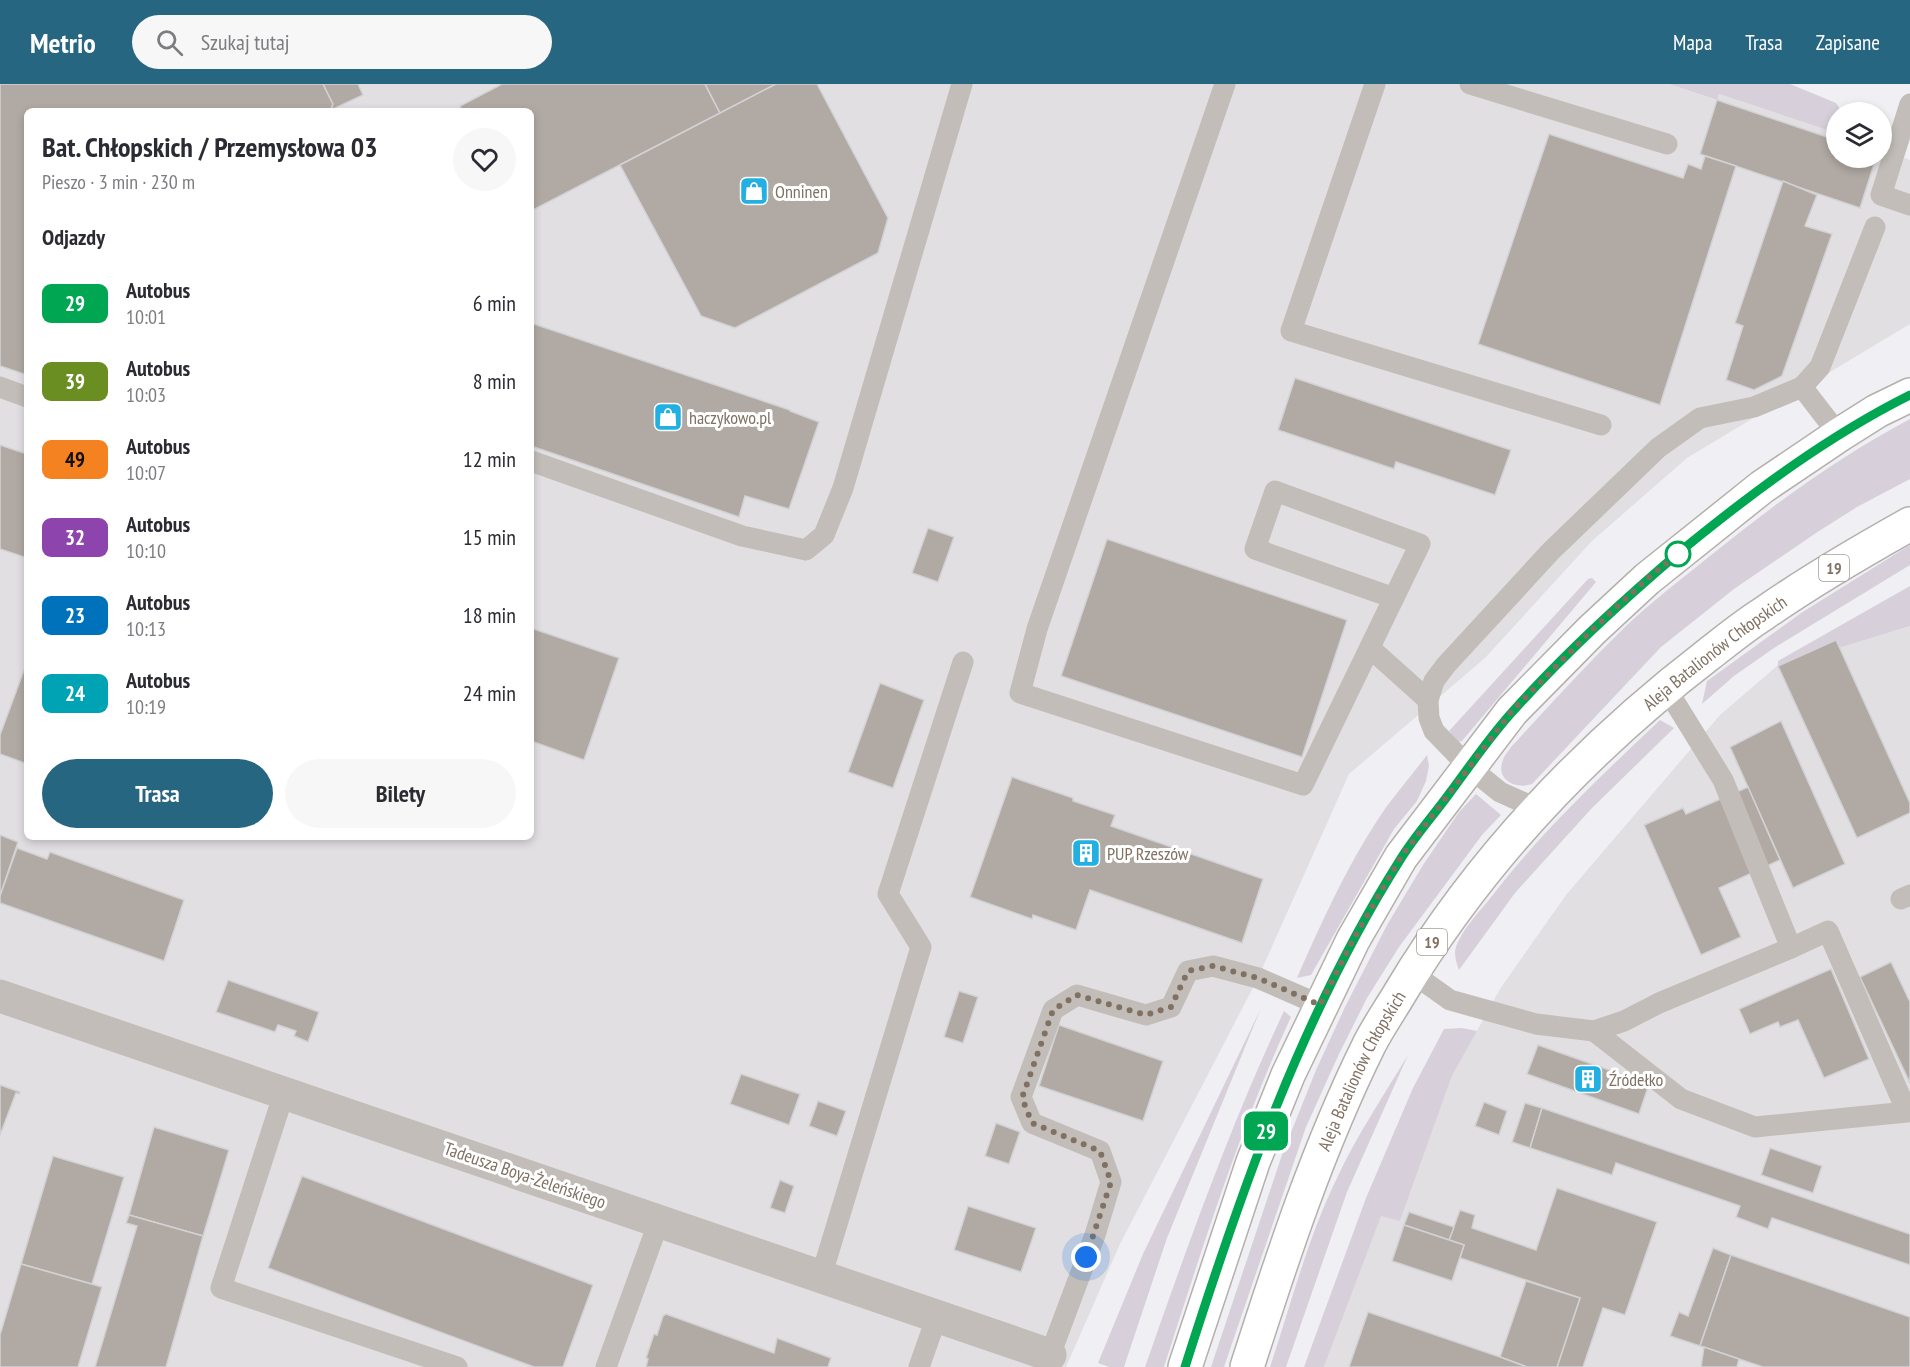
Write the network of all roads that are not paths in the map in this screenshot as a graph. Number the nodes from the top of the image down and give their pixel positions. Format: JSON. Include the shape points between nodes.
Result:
{"nodes":[{"id":1,"x":962,"y":84,"type":"edge"},
{"id":2,"x":1225,"y":84,"type":"edge"},
{"id":3,"x":1375,"y":84,"type":"edge"},
{"id":4,"x":1470,"y":84,"type":"edge"},
{"id":5,"x":1910,"y":104,"type":"edge"},
{"id":6,"x":1667,"y":144,"type":"dead end"},
{"id":7,"x":1910,"y":205,"type":"edge"},
{"id":8,"x":1875,"y":227,"type":"dead end"},
{"id":9,"x":0,"y":387,"type":"edge"},
{"id":10,"x":1802,"y":387,"type":"junction"},
{"id":11,"x":1910,"y":395,"type":"edge"},
{"id":12,"x":24,"y":396,"type":"edge"},
{"id":13,"x":1601,"y":425,"type":"dead end"},
{"id":14,"x":1839,"y":435,"type":"junction"},
{"id":15,"x":534,"y":462,"type":"edge"},
{"id":16,"x":1910,"y":524,"type":"edge"},
{"id":17,"x":1394,"y":598,"type":"junction"},
{"id":18,"x":1370,"y":648,"type":"junction"},
{"id":19,"x":963,"y":662,"type":"dead end"},
{"id":20,"x":1666,"y":688,"type":"junction"},
{"id":21,"x":1428,"y":699,"type":"junction"},
{"id":22,"x":1469,"y":767,"type":"junction"},
{"id":23,"x":1538,"y":809,"type":"junction"},
{"id":24,"x":1791,"y":948,"type":"junction"},
{"id":25,"x":1412,"y":973,"type":"junction"},
{"id":26,"x":0,"y":996,"type":"edge"},
{"id":27,"x":1320,"y":1005,"type":"junction"},
{"id":28,"x":1594,"y":1031,"type":"junction"},
{"id":29,"x":284,"y":1093,"type":"junction"},
{"id":30,"x":659,"y":1221,"type":"junction"},
{"id":31,"x":821,"y":1277,"type":"junction"},
{"id":32,"x":937,"y":1316,"type":"junction"},
{"id":33,"x":1050,"y":1355,"type":"joint"},
{"id":34,"x":457,"y":1367,"type":"edge"},
{"id":35,"x":606,"y":1367,"type":"edge"},
{"id":36,"x":919,"y":1367,"type":"edge"},
{"id":37,"x":1185,"y":1367,"type":"edge"},
{"id":38,"x":1247,"y":1367,"type":"edge"}],
"edges":[{"from":1,"to":15,"type":"lane","via":[[843,488],[824,535],[806,550],[742,536]]},
{"from":2,"to":18,"type":"lane","via":[[1037,629],[1020,693],[1303,785]]},
{"from":3,"to":13,"type":"lane","via":[[1291,331]]},
{"from":4,"to":6,"type":"lane"},
{"from":5,"to":7,"type":"lane","via":[[1881,195]]},
{"from":8,"to":10,"type":"lane","via":[[1820,367]]},
{"from":9,"to":12,"type":"lane"},
{"from":10,"to":14,"type":"lane"},
{"from":10,"to":21,"type":"lane","via":[[1754,407],[1700,418],[1658,448],[1551,551],[1446,665],[1434,681]]},
{"from":11,"to":14,"type":"main road"},
{"from":14,"to":22,"type":"main road","via":[[1762,487],[1647,579],[1512,711]]},
{"from":16,"to":20,"type":"main road","name":"Aleja Batalionów Chłopskich","number":"19","via":[[1761,615]]},
{"from":17,"to":17,"type":"lane","via":[[1420,544],[1275,491],[1255,549]]},
{"from":17,"to":18,"type":"lane"},
{"from":18,"to":21,"type":"lane"},
{"from":19,"to":31,"type":"lane","via":[[888,894],[921,947]]},
{"from":20,"to":23,"type":"main road","name":"Aleja Batalionów Chłopskich","number":"19"},
{"from":20,"to":24,"type":"lane","via":[[1723,780]]},
{"from":21,"to":22,"type":"lane","via":[[1434,731]]},
{"from":22,"to":23,"type":"lane","via":[[1500,792]]},
{"from":22,"to":27,"type":"main road","via":[[1401,857]]},
{"from":23,"to":25,"type":"main road","name":"Aleja Batalionów Chłopskich","number":"19","via":[[1465,895]]},
{"from":24,"to":28,"type":"lane"},
{"from":24,"to":28,"type":"lane","via":[[1828,931],[1907,1112],[1755,1127],[1681,1099]]},
{"from":25,"to":28,"type":"lane","via":[[1450,1000],[1536,1024]]},
{"from":25,"to":38,"type":"main road","name":"Aleja Batalionów Chłopskich","number":"19","via":[[1370,1044],[1331,1132],[1286,1243]]},
{"from":26,"to":29,"type":"street","name":"Tadeusza Boya-Żeleńskiego"},
{"from":27,"to":33,"type":"lane","via":[[1258,978],[1213,966],[1188,971],[1171,1007],[1146,1015],[1077,995],[1053,1010],[1022,1098],[1032,1123],[1100,1151],[1111,1182]]},
{"from":27,"to":37,"type":"main road","via":[[1253,1162]]},
{"from":29,"to":30,"type":"street","name":"Tadeusza Boya-Żeleńskiego"},
{"from":29,"to":34,"type":"lane","via":[[221,1288]]},
{"from":30,"to":31,"type":"street","name":"Tadeusza Boya-Żeleńskiego"},
{"from":30,"to":35,"type":"lane"},
{"from":31,"to":32,"type":"street","name":"Tadeusza Boya-Żeleńskiego"},
{"from":32,"to":33,"type":"street","name":"Tadeusza Boya-Żeleńskiego"},
{"from":32,"to":36,"type":"lane"}]}
